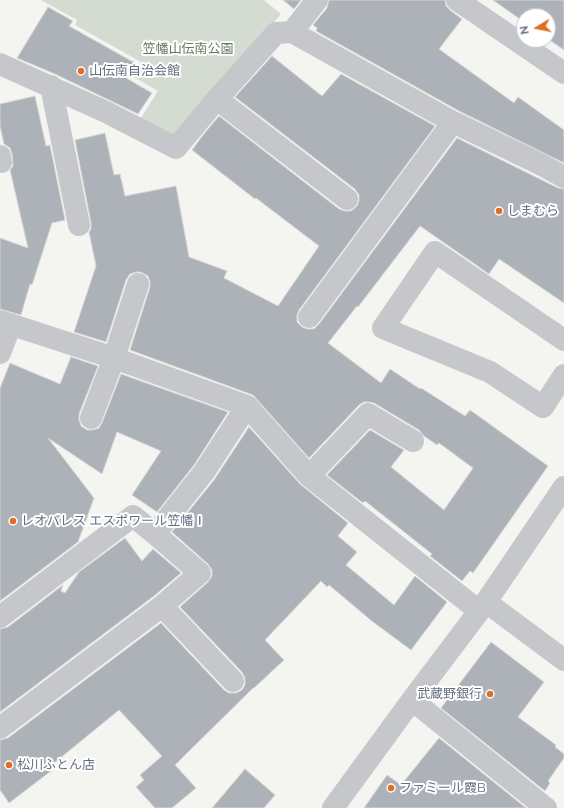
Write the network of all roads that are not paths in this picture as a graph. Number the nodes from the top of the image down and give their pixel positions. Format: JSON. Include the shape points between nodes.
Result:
{"nodes":[{"id":1,"x":317,"y":0,"type":"edge"},
{"id":2,"x":457,"y":0,"type":"edge"},
{"id":3,"x":292,"y":32,"type":"junction"},
{"id":4,"x":0,"y":64,"type":"edge"},
{"id":5,"x":564,"y":73,"type":"edge"},
{"id":6,"x":51,"y":86,"type":"junction"},
{"id":7,"x":217,"y":99,"type":"junction"},
{"id":8,"x":453,"y":122,"type":"junction"},
{"id":9,"x":564,"y":177,"type":"edge"},
{"id":10,"x":347,"y":199,"type":"dead end"},
{"id":11,"x":79,"y":225,"type":"dead end"},
{"id":12,"x":138,"y":284,"type":"dead end"},
{"id":13,"x":309,"y":317,"type":"dead end"},
{"id":14,"x":6,"y":322,"type":"edge"},
{"id":15,"x":564,"y":340,"type":"edge"},
{"id":16,"x":0,"y":353,"type":"edge"},
{"id":17,"x":114,"y":358,"type":"junction"},
{"id":18,"x":564,"y":375,"type":"edge"},
{"id":19,"x":247,"y":406,"type":"junction"},
{"id":20,"x":91,"y":418,"type":"dead end"},
{"id":21,"x":413,"y":441,"type":"dead end"},
{"id":22,"x":309,"y":476,"type":"junction"},
{"id":23,"x":563,"y":489,"type":"edge"},
{"id":24,"x":155,"y":534,"type":"junction"},
{"id":25,"x":162,"y":606,"type":"junction"},
{"id":26,"x":483,"y":607,"type":"junction"},
{"id":27,"x":0,"y":617,"type":"edge"},
{"id":28,"x":564,"y":660,"type":"edge"},
{"id":29,"x":233,"y":681,"type":"dead end"},
{"id":30,"x":412,"y":700,"type":"junction"},
{"id":31,"x":0,"y":728,"type":"edge"},
{"id":32,"x":334,"y":808,"type":"edge"},
{"id":33,"x":546,"y":808,"type":"edge"}],
"edges":[{"from":1,"to":3,"type":"street"},
{"from":2,"to":5,"type":"street"},
{"from":3,"to":7,"type":"street","via":[[276,33]]},
{"from":3,"to":8,"type":"street"},
{"from":4,"to":6,"type":"street"},
{"from":6,"to":7,"type":"street","via":[[176,148]]},
{"from":6,"to":11,"type":"street"},
{"from":7,"to":10,"type":"street"},
{"from":8,"to":9,"type":"street"},
{"from":8,"to":13,"type":"street"},
{"from":12,"to":17,"type":"street"},
{"from":14,"to":16,"type":"street"},
{"from":14,"to":17,"type":"street"},
{"from":15,"to":18,"type":"street","via":[[435,252],[383,328],[490,372],[543,407]]},
{"from":17,"to":19,"type":"street"},
{"from":17,"to":20,"type":"street"},
{"from":19,"to":22,"type":"street"},
{"from":19,"to":24,"type":"street","via":[[204,472]]},
{"from":21,"to":22,"type":"street","via":[[368,414]]},
{"from":22,"to":26,"type":"street"},
{"from":23,"to":26,"type":"street"},
{"from":24,"to":25,"type":"street","via":[[200,573]]},
{"from":24,"to":27,"type":"street","via":[[133,516]]},
{"from":25,"to":29,"type":"street"},
{"from":25,"to":31,"type":"street"},
{"from":26,"to":28,"type":"street"},
{"from":26,"to":30,"type":"street"},
{"from":30,"to":32,"type":"street"},
{"from":30,"to":33,"type":"street"}]}
